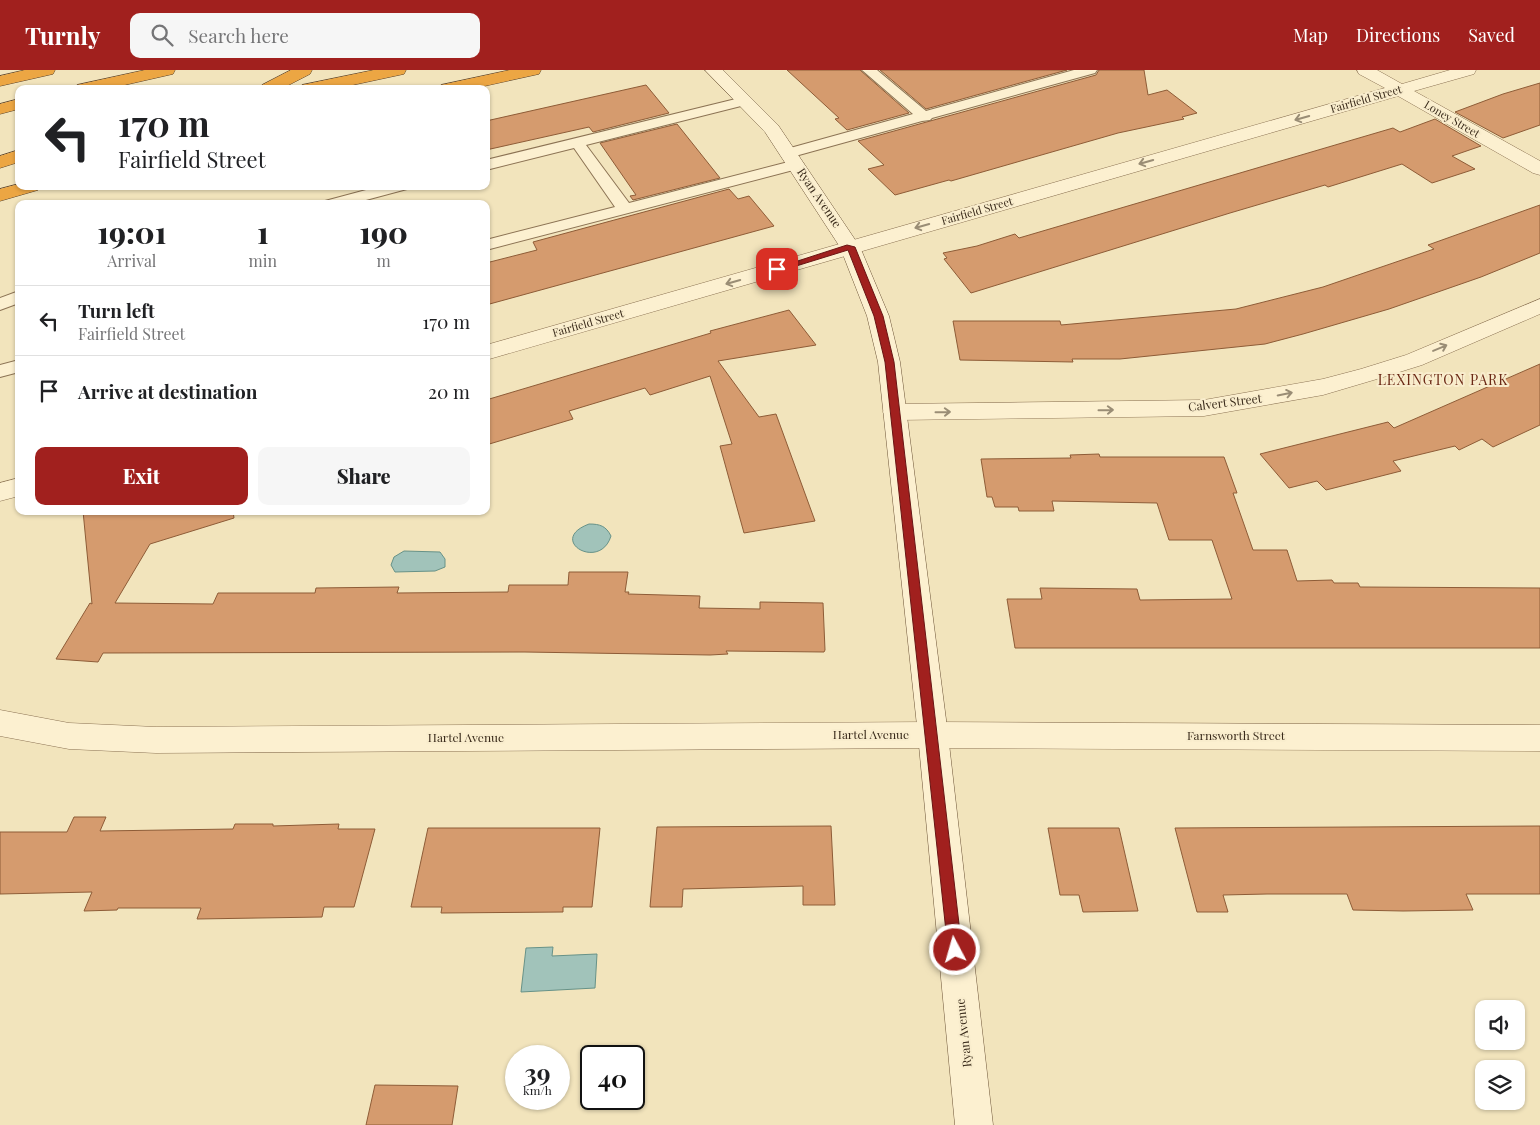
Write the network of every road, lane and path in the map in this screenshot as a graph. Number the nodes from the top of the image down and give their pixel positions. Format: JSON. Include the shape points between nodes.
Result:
{"nodes":[{"id":1,"x":47,"y":70,"type":"edge"},
{"id":2,"x":167,"y":70,"type":"edge"},
{"id":3,"x":304,"y":70,"type":"edge"},
{"id":4,"x":398,"y":70,"type":"edge"},
{"id":5,"x":533,"y":70,"type":"edge"},
{"id":6,"x":713,"y":70,"type":"edge"},
{"id":7,"x":869,"y":70,"type":"edge"},
{"id":8,"x":1090,"y":70,"type":"edge"},
{"id":9,"x":1365,"y":70,"type":"edge"},
{"id":10,"x":1468,"y":70,"type":"edge"},
{"id":11,"x":0,"y":82,"type":"edge"},
{"id":12,"x":101,"y":85,"type":"edge"},
{"id":13,"x":276,"y":85,"type":"edge"},
{"id":14,"x":327,"y":85,"type":"edge"},
{"id":15,"x":465,"y":85,"type":"edge"},
{"id":16,"x":1400,"y":90,"type":"junction"},
{"id":17,"x":744,"y":101,"type":"junction"},
{"id":18,"x":15,"y":105,"type":"edge"},
{"id":19,"x":0,"y":109,"type":"edge"},
{"id":20,"x":925,"y":116,"type":"junction"},
{"id":21,"x":577,"y":142,"type":"junction"},
{"id":22,"x":15,"y":157,"type":"edge"},
{"id":23,"x":792,"y":159,"type":"junction"},
{"id":24,"x":0,"y":162,"type":"edge"},
{"id":25,"x":490,"y":164,"type":"edge"},
{"id":26,"x":1540,"y":169,"type":"edge"},
{"id":27,"x":17,"y":190,"type":"edge"},
{"id":28,"x":385,"y":190,"type":"edge"},
{"id":29,"x":0,"y":195,"type":"edge"},
{"id":30,"x":347,"y":200,"type":"edge"},
{"id":31,"x":625,"y":209,"type":"junction"},
{"id":32,"x":490,"y":244,"type":"edge"},
{"id":33,"x":850,"y":247,"type":"junction"},
{"id":34,"x":15,"y":298,"type":"edge"},
{"id":35,"x":0,"y":305,"type":"edge"},
{"id":36,"x":1540,"y":306,"type":"edge"},
{"id":37,"x":490,"y":351,"type":"edge"},
{"id":38,"x":15,"y":367,"type":"edge"},
{"id":39,"x":0,"y":371,"type":"edge"},
{"id":40,"x":895,"y":412,"type":"junction"},
{"id":41,"x":15,"y":488,"type":"edge"},
{"id":42,"x":0,"y":492,"type":"edge"},
{"id":43,"x":0,"y":723,"type":"edge"},
{"id":44,"x":933,"y":735,"type":"junction"},
{"id":45,"x":1540,"y":738,"type":"edge"},
{"id":46,"x":974,"y":1125,"type":"edge"}],
"edges":[{"from":1,"to":11,"type":"highway"},
{"from":2,"to":12,"type":"highway"},
{"from":3,"to":13,"type":"highway"},
{"from":4,"to":14,"type":"highway"},
{"from":5,"to":15,"type":"highway"},
{"from":6,"to":17,"type":"street","name":"Ryan Avenue"},
{"from":7,"to":20,"type":"lane"},
{"from":8,"to":20,"type":"lane"},
{"from":9,"to":16,"type":"street","name":"Loney Street"},
{"from":10,"to":16,"type":"street","name":"Fairfield Street"},
{"from":16,"to":26,"type":"street","name":"Loney Street"},
{"from":16,"to":33,"type":"street","name":"Fairfield Street","one_way":true},
{"from":17,"to":21,"type":"lane"},
{"from":17,"to":23,"type":"street","name":"Ryan Avenue","via":[[772,129]]},
{"from":18,"to":19,"type":"highway"},
{"from":20,"to":23,"type":"lane"},
{"from":21,"to":25,"type":"lane"},
{"from":21,"to":31,"type":"lane"},
{"from":22,"to":24,"type":"highway"},
{"from":23,"to":31,"type":"lane"},
{"from":23,"to":33,"type":"street","name":"Ryan Avenue"},
{"from":27,"to":29,"type":"highway"},
{"from":28,"to":30,"type":"lane"},
{"from":31,"to":32,"type":"lane"},
{"from":33,"to":37,"type":"street","name":"Fairfield Street","one_way":true},
{"from":33,"to":40,"type":"street","name":"Ryan Avenue","via":[[878,316],[889,362]]},
{"from":34,"to":35,"type":"lane"},
{"from":40,"to":36,"type":"street","name":"Calvert Street","one_way":true,"via":[[1204,408],[1323,387],[1369,374],[1414,360]]},
{"from":38,"to":39,"type":"lane"},
{"from":40,"to":44,"type":"street","name":"Ryan Avenue"},
{"from":41,"to":42,"type":"street"},
{"from":43,"to":44,"type":"street","name":"Hartel Avenue","via":[[69,736],[156,740]]},
{"from":44,"to":45,"type":"street","name":"Farnsworth Street"},
{"from":44,"to":46,"type":"street","name":"Ryan Avenue"}]}
